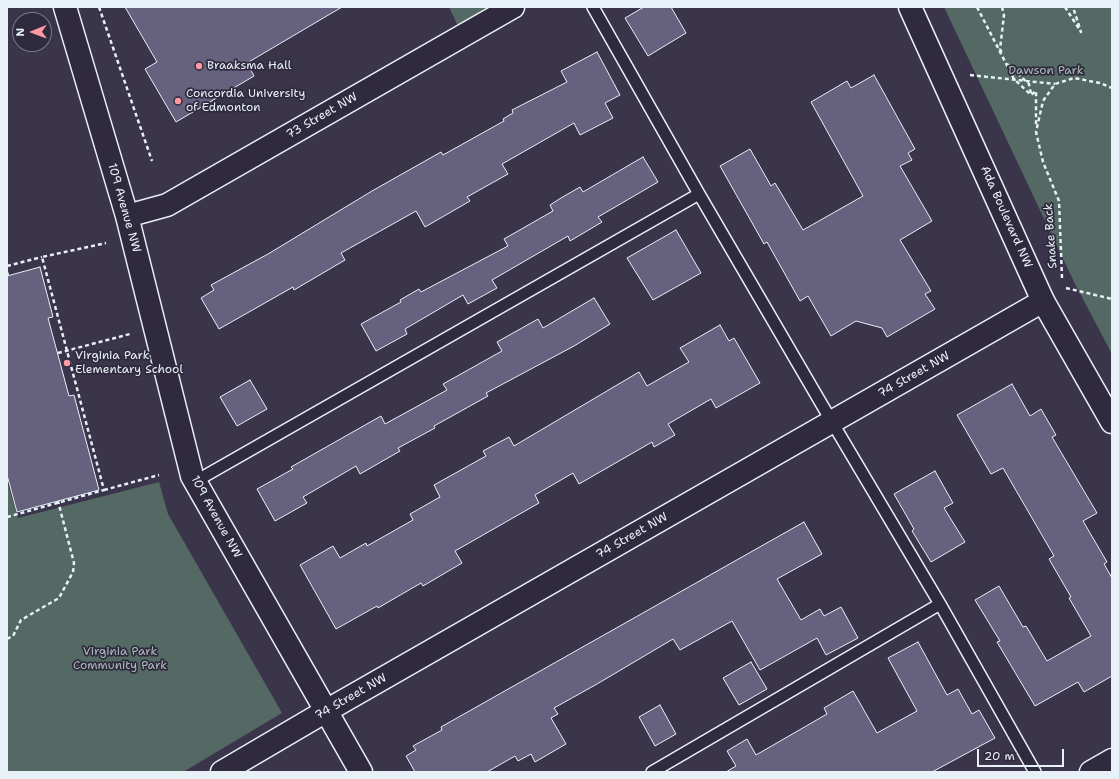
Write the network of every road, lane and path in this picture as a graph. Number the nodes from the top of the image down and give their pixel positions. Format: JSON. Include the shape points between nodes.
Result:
{"nodes":[{"id":1,"x":65,"y":7,"type":"edge"},
{"id":2,"x":99,"y":7,"type":"edge"},
{"id":3,"x":513,"y":7,"type":"edge"},
{"id":4,"x":593,"y":7,"type":"edge"},
{"id":5,"x":910,"y":7,"type":"edge"},
{"id":6,"x":977,"y":7,"type":"edge"},
{"id":7,"x":1002,"y":7,"type":"edge"},
{"id":8,"x":1065,"y":7,"type":"edge"},
{"id":9,"x":1073,"y":7,"type":"edge"},
{"id":10,"x":969,"y":75,"type":"dead end"},
{"id":11,"x":1014,"y":79,"type":"junction"},
{"id":12,"x":1025,"y":80,"type":"junction"},
{"id":13,"x":1056,"y":84,"type":"junction"},
{"id":14,"x":1112,"y":88,"type":"edge"},
{"id":15,"x":1031,"y":95,"type":"junction"},
{"id":16,"x":1036,"y":132,"type":"junction"},
{"id":17,"x":152,"y":161,"type":"dead end"},
{"id":18,"x":700,"y":194,"type":"junction"},
{"id":19,"x":129,"y":226,"type":"junction"},
{"id":20,"x":42,"y":257,"type":"junction"},
{"id":21,"x":7,"y":266,"type":"edge"},
{"id":22,"x":7,"y":272,"type":"edge"},
{"id":23,"x":8,"y":276,"type":"edge"},
{"id":24,"x":1063,"y":280,"type":"dead end"},
{"id":25,"x":1063,"y":287,"type":"dead end"},
{"id":26,"x":1112,"y":299,"type":"edge"},
{"id":27,"x":1043,"y":301,"type":"junction"},
{"id":28,"x":155,"y":327,"type":"junction"},
{"id":29,"x":67,"y":350,"type":"junction"},
{"id":30,"x":58,"y":353,"type":"dead end"},
{"id":31,"x":832,"y":422,"type":"junction"},
{"id":32,"x":1112,"y":422,"type":"edge"},
{"id":33,"x":159,"y":475,"type":"dead end"},
{"id":34,"x":196,"y":481,"type":"junction"},
{"id":35,"x":104,"y":490,"type":"junction"},
{"id":36,"x":58,"y":502,"type":"junction"},
{"id":37,"x":7,"y":517,"type":"edge"},
{"id":38,"x":940,"y":604,"type":"junction"},
{"id":39,"x":7,"y":638,"type":"edge"},
{"id":40,"x":326,"y":711,"type":"junction"},
{"id":41,"x":1112,"y":760,"type":"edge"},
{"id":42,"x":222,"y":772,"type":"edge"},
{"id":43,"x":361,"y":772,"type":"edge"},
{"id":44,"x":652,"y":772,"type":"edge"},
{"id":45,"x":1035,"y":772,"type":"edge"},
{"id":46,"x":1091,"y":772,"type":"edge"}],
"edges":[{"from":1,"to":19,"type":"street","name":"109 Avenue NW"},
{"from":2,"to":17,"type":"path"},
{"from":3,"to":19,"type":"street","name":"73 Street NW"},
{"from":4,"to":18,"type":"lane"},
{"from":5,"to":27,"type":"street","name":"Ada Boulevard NW"},
{"from":6,"to":11,"type":"path"},
{"from":7,"to":12,"type":"path","via":[[1004,15],[1000,49],[1007,64]]},
{"from":8,"to":9,"type":"path","via":[[1081,32]]},
{"from":10,"to":11,"type":"path"},
{"from":11,"to":12,"type":"path"},
{"from":11,"to":15,"type":"path"},
{"from":12,"to":13,"type":"path"},
{"from":12,"to":15,"type":"path","via":[[1029,84]]},
{"from":13,"to":14,"type":"path","via":[[1074,78]]},
{"from":13,"to":16,"type":"path","name":"Snake Back","via":[[1043,101]]},
{"from":15,"to":16,"type":"path","via":[[1036,91]]},
{"from":16,"to":24,"type":"path","name":"Snake Back","via":[[1043,162],[1059,202]]},
{"from":18,"to":31,"type":"lane"},
{"from":18,"to":34,"type":"lane"},
{"from":19,"to":20,"type":"path"},
{"from":19,"to":28,"type":"street","name":"109 Avenue NW"},
{"from":20,"to":21,"type":"path"},
{"from":20,"to":29,"type":"path"},
{"from":22,"to":23,"type":"path"},
{"from":25,"to":26,"type":"path"},
{"from":27,"to":31,"type":"street","name":"74 Street NW"},
{"from":27,"to":32,"type":"street","name":"Ada Boulevard NW"},
{"from":28,"to":29,"type":"path"},
{"from":28,"to":34,"type":"street","name":"109 Avenue NW","via":[[192,476]]},
{"from":29,"to":30,"type":"path"},
{"from":29,"to":35,"type":"path"},
{"from":31,"to":38,"type":"lane"},
{"from":31,"to":40,"type":"street","name":"74 Street NW"},
{"from":33,"to":35,"type":"path"},
{"from":34,"to":40,"type":"street","name":"109 Avenue NW"},
{"from":35,"to":36,"type":"path"},
{"from":36,"to":37,"type":"path"},
{"from":36,"to":39,"type":"path","via":[[74,563],[73,572],[58,598],[21,620],[13,636]]},
{"from":38,"to":44,"type":"lane"},
{"from":38,"to":45,"type":"lane"},
{"from":40,"to":42,"type":"street","name":"74 Street NW"},
{"from":40,"to":43,"type":"street","name":"109 Avenue NW"},
{"from":41,"to":46,"type":"street"}]}
